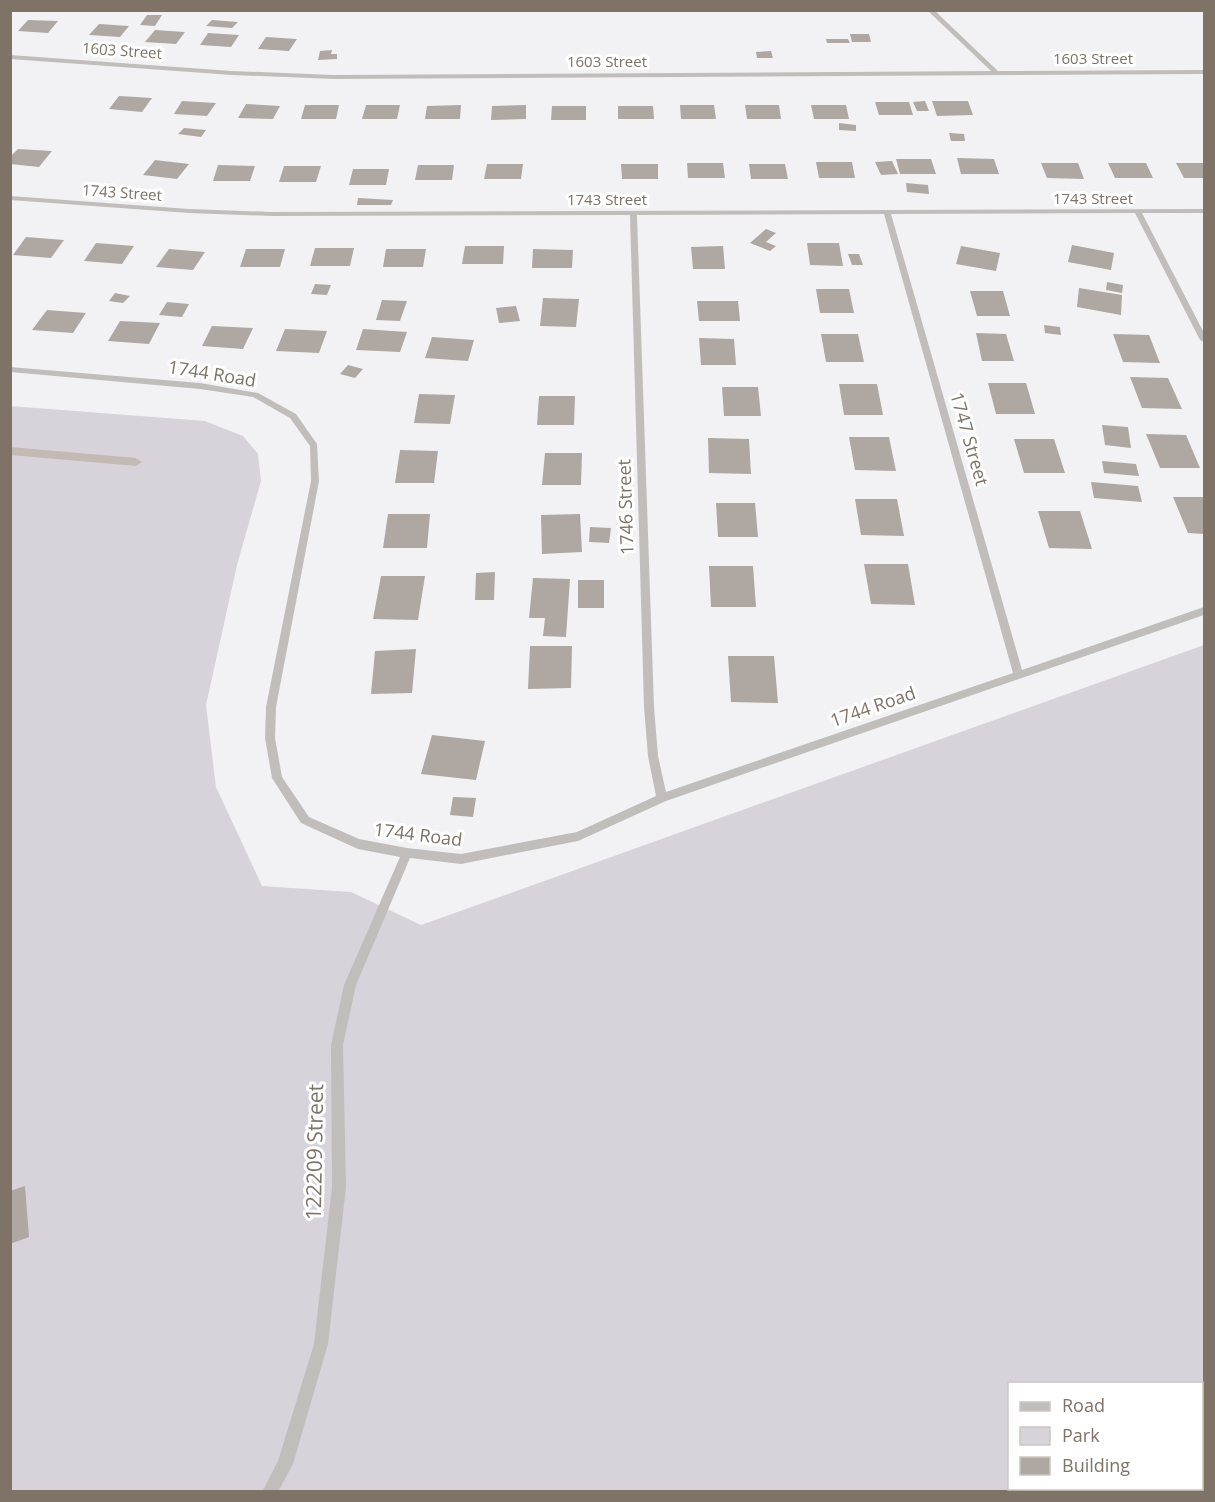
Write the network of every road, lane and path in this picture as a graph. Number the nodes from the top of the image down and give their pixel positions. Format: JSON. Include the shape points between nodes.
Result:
{"nodes":[{"id":1,"x":930,"y":10,"type":"edge"},
{"id":2,"x":10,"y":57,"type":"edge"},
{"id":3,"x":1204,"y":72,"type":"edge"},
{"id":4,"x":996,"y":73,"type":"junction"},
{"id":5,"x":10,"y":198,"type":"edge"},
{"id":6,"x":1204,"y":211,"type":"edge"},
{"id":7,"x":1138,"y":212,"type":"junction"},
{"id":8,"x":633,"y":213,"type":"junction"},
{"id":9,"x":887,"y":213,"type":"junction"},
{"id":10,"x":1204,"y":340,"type":"edge"},
{"id":11,"x":10,"y":369,"type":"edge"},
{"id":12,"x":1204,"y":611,"type":"edge"},
{"id":13,"x":1019,"y":675,"type":"junction"},
{"id":14,"x":662,"y":798,"type":"junction"},
{"id":15,"x":407,"y":853,"type":"junction"},
{"id":16,"x":269,"y":1491,"type":"edge"}],
"edges":[{"from":1,"to":4,"type":"street"},
{"from":2,"to":4,"type":"street","name":"1603 Street","via":[[334,76]]},
{"from":3,"to":4,"type":"street","name":"1603 Street"},
{"from":5,"to":8,"type":"street","name":"1743 Street","via":[[272,214]]},
{"from":6,"to":7,"type":"street","name":"1743 Street"},
{"from":7,"to":9,"type":"street","name":"1743 Street"},
{"from":7,"to":10,"type":"street"},
{"from":8,"to":9,"type":"street","name":"1743 Street"},
{"from":8,"to":14,"type":"street","name":"1746 Street","via":[[652,756]]},
{"from":9,"to":13,"type":"street","name":"1747 Street"},
{"from":11,"to":15,"type":"street","name":"1744 Road","via":[[200,386],[255,395],[294,416],[314,446],[315,481],[272,706],[270,738],[277,778],[305,820],[358,844]]},
{"from":12,"to":13,"type":"street","name":"1744 Road"},
{"from":13,"to":14,"type":"street","name":"1744 Road"},
{"from":14,"to":15,"type":"street","name":"1744 Road","via":[[578,836],[461,859]]},
{"from":15,"to":16,"type":"street","name":"122209 Street","via":[[350,985],[338,1045],[339,1187],[321,1344],[285,1464]]}]}
